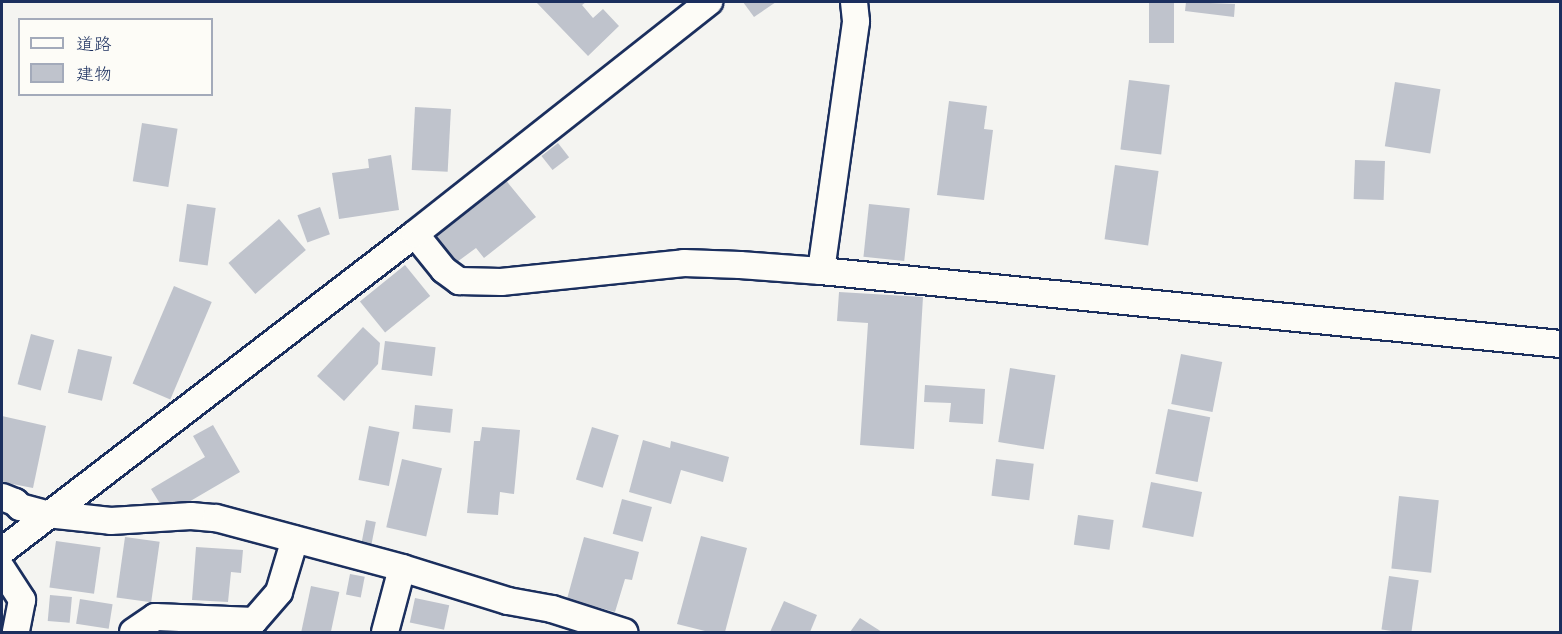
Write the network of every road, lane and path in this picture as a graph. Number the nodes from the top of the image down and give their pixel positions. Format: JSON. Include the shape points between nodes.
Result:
{"nodes":[{"id":1,"x":709,"y":2,"type":"edge"},
{"id":2,"x":854,"y":2,"type":"edge"},
{"id":3,"x":415,"y":234,"type":"junction"},
{"id":4,"x":821,"y":270,"type":"junction"},
{"id":5,"x":1560,"y":344,"type":"edge"},
{"id":6,"x":2,"y":497,"type":"edge"},
{"id":7,"x":47,"y":514,"type":"junction"},
{"id":8,"x":295,"y":539,"type":"junction"},
{"id":9,"x":2,"y":551,"type":"edge"},
{"id":10,"x":402,"y":568,"type":"junction"},
{"id":11,"x":2,"y":569,"type":"edge"},
{"id":12,"x":16,"y":633,"type":"edge"},
{"id":13,"x":133,"y":633,"type":"edge"},
{"id":14,"x":385,"y":633,"type":"edge"},
{"id":15,"x":624,"y":633,"type":"edge"}],
"edges":[{"from":1,"to":3,"type":"street"},
{"from":2,"to":4,"type":"street","via":[[856,21]]},
{"from":3,"to":4,"type":"street","via":[[444,270],[465,282],[501,282],[684,263]]},
{"from":3,"to":7,"type":"street"},
{"from":4,"to":5,"type":"street"},
{"from":6,"to":7,"type":"street"},
{"from":7,"to":8,"type":"street","via":[[111,521],[204,516]]},
{"from":7,"to":9,"type":"street"},
{"from":8,"to":10,"type":"street"},
{"from":8,"to":13,"type":"street","via":[[279,592],[254,621],[155,617]]},
{"from":10,"to":14,"type":"street"},
{"from":10,"to":15,"type":"street"},
{"from":11,"to":12,"type":"street","via":[[22,600]]}]}
